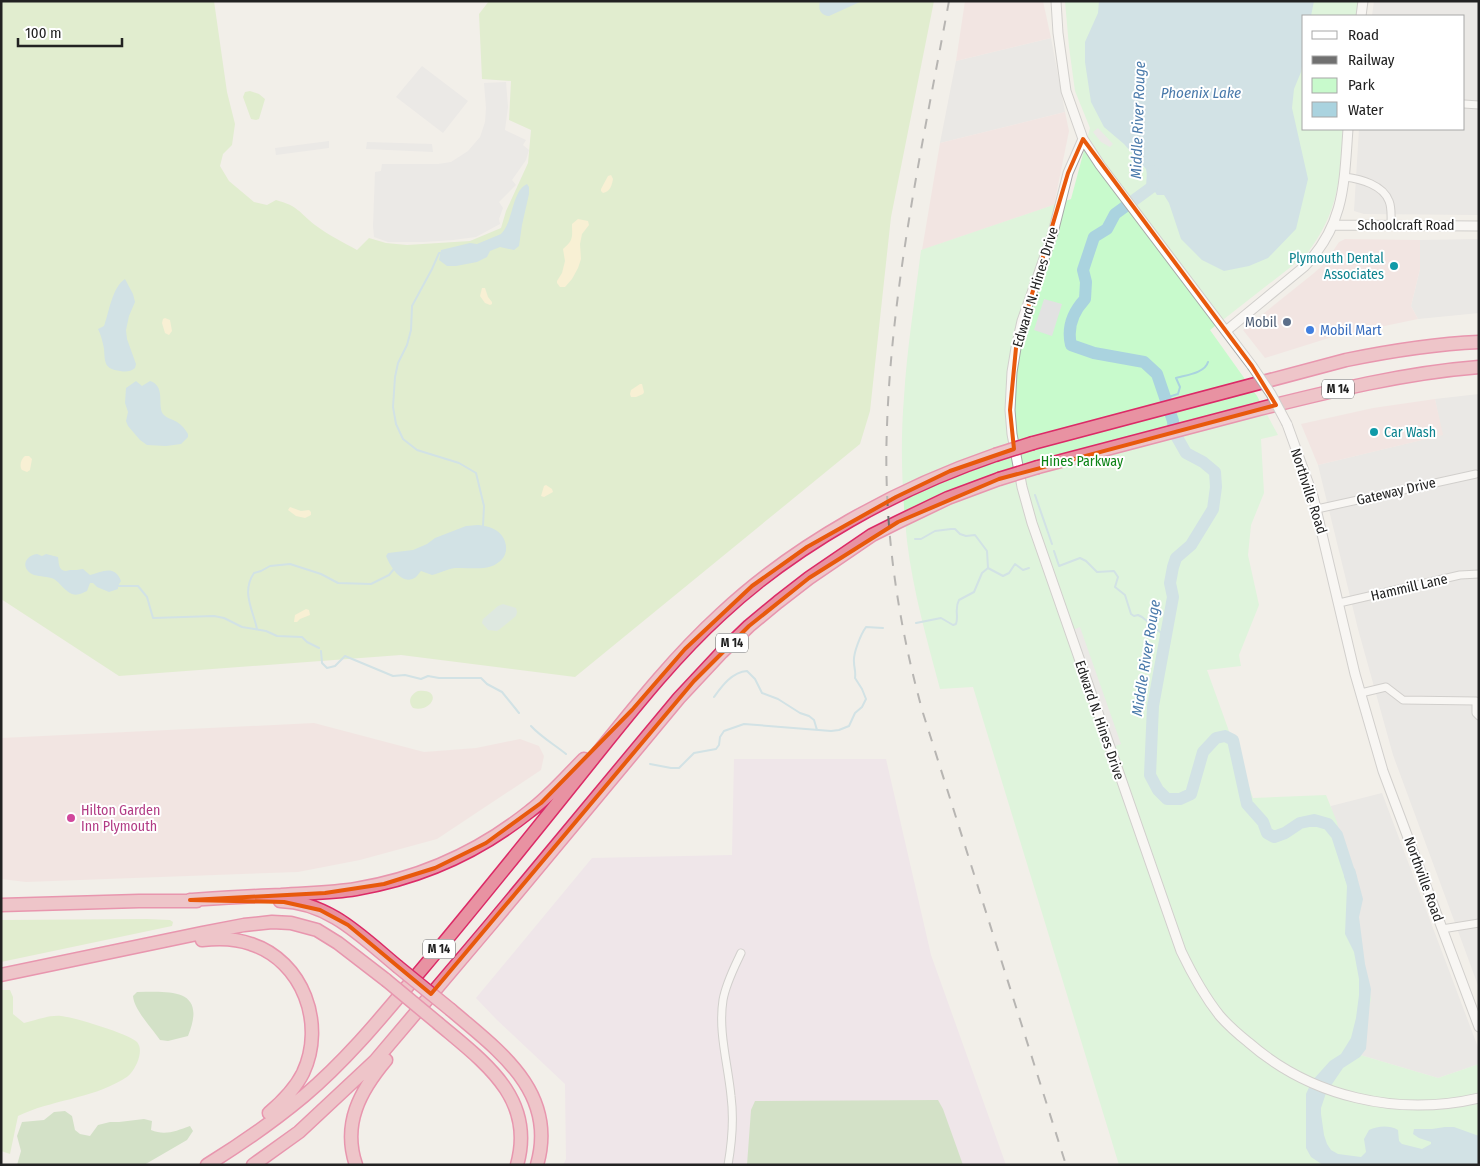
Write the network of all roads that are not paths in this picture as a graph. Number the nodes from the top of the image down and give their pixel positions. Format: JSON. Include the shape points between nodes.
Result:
{"nodes":[{"id":1,"x":1056,"y":1,"type":"edge"},
{"id":2,"x":1363,"y":1,"type":"edge"},
{"id":3,"x":1361,"y":15,"type":"edge"},
{"id":4,"x":1465,"y":104,"type":"edge"},
{"id":5,"x":1479,"y":105,"type":"edge"},
{"id":6,"x":1348,"y":130,"type":"edge"},
{"id":7,"x":1083,"y":139,"type":"junction"},
{"id":8,"x":1345,"y":177,"type":"junction"},
{"id":9,"x":1333,"y":225,"type":"junction"},
{"id":10,"x":1391,"y":225,"type":"junction"},
{"id":11,"x":1479,"y":226,"type":"edge"},
{"id":12,"x":1226,"y":332,"type":"junction"},
{"id":13,"x":1479,"y":342,"type":"edge"},
{"id":14,"x":1479,"y":367,"type":"edge"},
{"id":15,"x":1476,"y":474,"type":"dead end"},
{"id":16,"x":1317,"y":509,"type":"junction"},
{"id":17,"x":1479,"y":574,"type":"edge"},
{"id":18,"x":1339,"y":603,"type":"junction"},
{"id":19,"x":1361,"y":693,"type":"junction"},
{"id":20,"x":632,"y":710,"type":"junction"},
{"id":21,"x":1479,"y":716,"type":"edge"},
{"id":22,"x":190,"y":900,"type":"junction"},
{"id":23,"x":1,"y":905,"type":"edge"},
{"id":24,"x":1479,"y":923,"type":"edge"},
{"id":25,"x":1442,"y":929,"type":"junction"},
{"id":26,"x":133,"y":948,"type":"junction"},
{"id":27,"x":741,"y":953,"type":"dead end"},
{"id":28,"x":448,"y":974,"type":"junction"},
{"id":29,"x":1,"y":975,"type":"edge"},
{"id":30,"x":1479,"y":1027,"type":"edge"},
{"id":31,"x":1479,"y":1098,"type":"edge"},
{"id":32,"x":212,"y":1162,"type":"edge"},
{"id":33,"x":253,"y":1165,"type":"edge"},
{"id":34,"x":356,"y":1165,"type":"edge"},
{"id":35,"x":517,"y":1165,"type":"edge"},
{"id":36,"x":536,"y":1165,"type":"edge"},
{"id":37,"x":728,"y":1165,"type":"edge"}],
"edges":[{"from":1,"to":7,"type":"street","name":"Northville Road","via":[[1066,91]]},
{"from":2,"to":3,"type":"street"},
{"from":4,"to":5,"type":"street"},
{"from":6,"to":8,"type":"street"},
{"from":7,"to":12,"type":"street","name":"Northville Road"},
{"from":7,"to":31,"type":"street","name":"Edward N. Hines Drive","via":[[1068,174],[1053,233],[1022,321],[1010,391],[1010,424],[1032,523],[1186,960],[1196,982],[1222,1018],[1270,1060],[1309,1082],[1364,1100],[1398,1105],[1433,1105]]},
{"from":8,"to":9,"type":"street"},
{"from":8,"to":10,"type":"street","via":[[1364,181],[1382,190],[1391,206]]},
{"from":9,"to":10,"type":"street","name":"Schoolcraft Road"},
{"from":9,"to":12,"type":"street","via":[[1305,266]]},
{"from":10,"to":11,"type":"street","name":"Schoolcraft Road"},
{"from":12,"to":16,"type":"street","name":"Northville Road","bridge":true,"via":[[1271,394],[1287,424]]},
{"from":13,"to":20,"type":"highway","number":"M 14","bridge":true,"via":[[1386,352],[1346,360],[1033,443],[950,471],[896,496],[807,547],[752,586],[684,649]]},
{"from":14,"to":28,"type":"highway","number":"M 14","bridge":true,"via":[[1367,382],[1038,467],[948,498],[872,535],[809,578],[749,626],[715,659]]},
{"from":15,"to":16,"type":"street","name":"Gateway Drive"},
{"from":16,"to":18,"type":"street","name":"Northville Road"},
{"from":17,"to":18,"type":"street","name":"Hammill Lane","via":[[1460,575]]},
{"from":18,"to":19,"type":"street","name":"Northville Road"},
{"from":19,"to":21,"type":"street","via":[[1386,687],[1403,700],[1476,701]]},
{"from":19,"to":25,"type":"street","name":"Northville Road","via":[[1383,771]]},
{"from":20,"to":22,"type":"highway","via":[[532,810],[486,843],[435,868],[355,889]]},
{"from":20,"to":32,"type":"highway","number":"M 14","via":[[480,900],[361,1040],[304,1096]]},
{"from":22,"to":23,"type":"highway"},
{"from":22,"to":36,"type":"highway","bridge":true,"via":[[284,902],[311,907],[348,925],[510,1062],[527,1085],[539,1120],[540,1144]]},
{"from":24,"to":25,"type":"street"},
{"from":25,"to":30,"type":"street","name":"Northville Road"},
{"from":26,"to":29,"type":"highway"},
{"from":26,"to":32,"type":"highway","via":[[212,939],[242,941],[268,951],[285,966],[307,999],[313,1038],[308,1060],[296,1086],[280,1104]]},
{"from":26,"to":35,"type":"highway","bridge":true,"via":[[263,922],[281,922],[317,930],[338,942],[386,980],[494,1072],[507,1088],[520,1121]]},
{"from":27,"to":37,"type":"street","via":[[726,987],[722,1012],[732,1108]]},
{"from":28,"to":33,"type":"highway","number":"M 14","via":[[356,1080],[300,1132]]},
{"from":28,"to":34,"type":"highway","via":[[417,1022],[367,1085],[351,1125],[350,1143]]}]}
